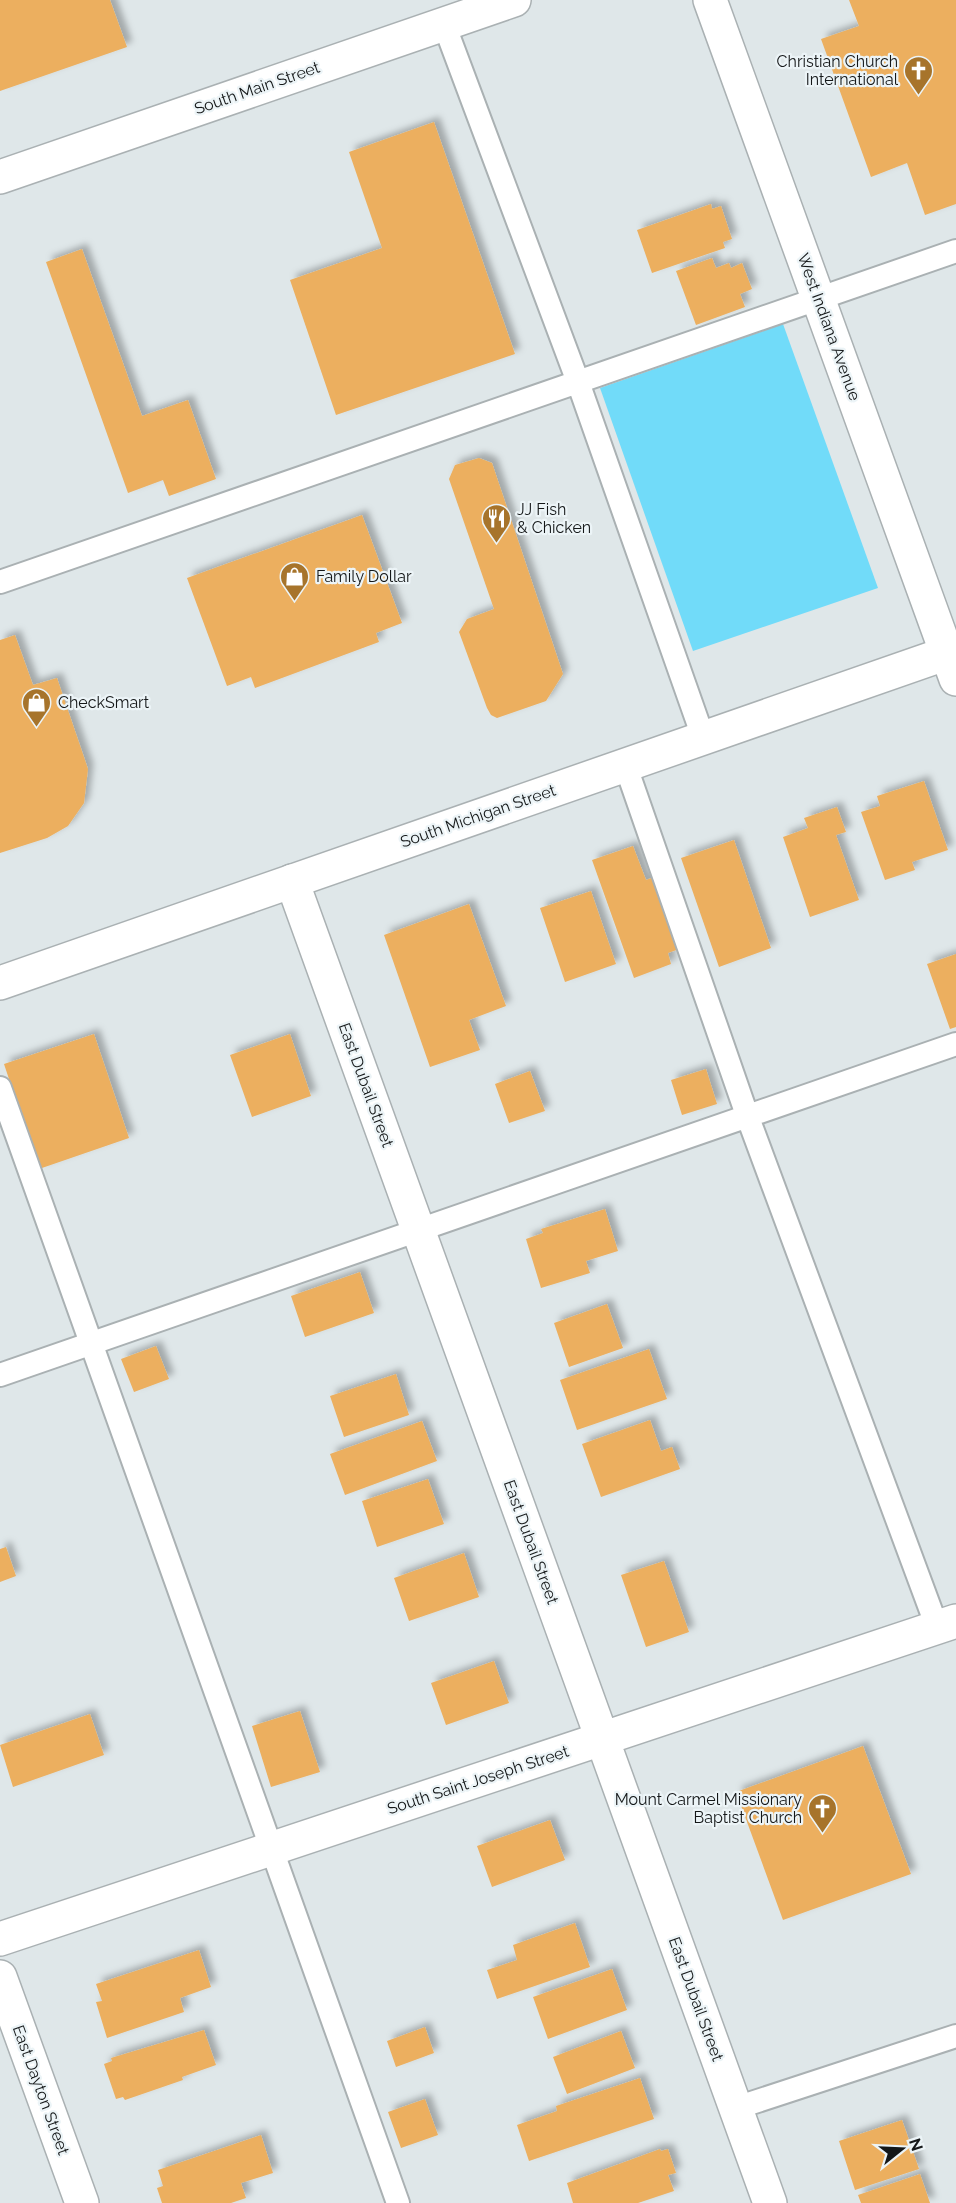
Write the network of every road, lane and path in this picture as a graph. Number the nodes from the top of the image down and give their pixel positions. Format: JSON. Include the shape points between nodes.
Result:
{"nodes":[{"id":1,"x":514,"y":0,"type":"edge"},
{"id":2,"x":710,"y":0,"type":"edge"},
{"id":3,"x":444,"y":24,"type":"junction"},
{"id":4,"x":0,"y":177,"type":"edge"},
{"id":5,"x":956,"y":251,"type":"edge"},
{"id":6,"x":819,"y":299,"type":"junction"},
{"id":7,"x":578,"y":382,"type":"junction"},
{"id":8,"x":0,"y":582,"type":"edge"},
{"id":9,"x":953,"y":661,"type":"edge"},
{"id":10,"x":703,"y":737,"type":"junction"},
{"id":11,"x":625,"y":764,"type":"junction"},
{"id":12,"x":292,"y":881,"type":"junction"},
{"id":13,"x":0,"y":983,"type":"edge"},
{"id":14,"x":956,"y":1044,"type":"edge"},
{"id":15,"x":0,"y":1088,"type":"edge"},
{"id":16,"x":747,"y":1115,"type":"junction"},
{"id":17,"x":419,"y":1231,"type":"junction"},
{"id":18,"x":90,"y":1344,"type":"junction"},
{"id":19,"x":0,"y":1375,"type":"edge"},
{"id":20,"x":946,"y":1624,"type":"edge"},
{"id":21,"x":602,"y":1739,"type":"junction"},
{"id":22,"x":270,"y":1849,"type":"junction"},
{"id":23,"x":0,"y":1939,"type":"edge"},
{"id":24,"x":0,"y":1977,"type":"edge"},
{"id":25,"x":956,"y":2036,"type":"edge"},
{"id":26,"x":736,"y":2108,"type":"junction"},
{"id":27,"x":82,"y":2203,"type":"edge"},
{"id":28,"x":398,"y":2203,"type":"edge"},
{"id":29,"x":770,"y":2203,"type":"edge"}],
"edges":[{"from":1,"to":3,"type":"street","name":"South Main Street"},
{"from":2,"to":6,"type":"street","name":"West Indiana Avenue"},
{"from":3,"to":4,"type":"street","name":"South Main Street"},
{"from":3,"to":7,"type":"lane"},
{"from":5,"to":6,"type":"lane"},
{"from":6,"to":7,"type":"lane"},
{"from":6,"to":9,"type":"street","name":"West Indiana Avenue"},
{"from":7,"to":8,"type":"lane"},
{"from":7,"to":10,"type":"lane"},
{"from":9,"to":10,"type":"street","name":"South Michigan Street"},
{"from":10,"to":11,"type":"street","name":"South Michigan Street"},
{"from":11,"to":12,"type":"street","name":"South Michigan Street"},
{"from":11,"to":16,"type":"lane"},
{"from":12,"to":13,"type":"street","name":"South Michigan Street"},
{"from":12,"to":17,"type":"street","name":"East Dubail Street"},
{"from":14,"to":16,"type":"lane"},
{"from":15,"to":18,"type":"lane"},
{"from":16,"to":17,"type":"lane"},
{"from":16,"to":20,"type":"lane"},
{"from":17,"to":18,"type":"lane"},
{"from":17,"to":21,"type":"street","name":"East Dubail Street"},
{"from":18,"to":19,"type":"lane"},
{"from":18,"to":22,"type":"lane"},
{"from":20,"to":21,"type":"street","name":"South Saint Joseph Street"},
{"from":21,"to":22,"type":"street","name":"South Saint Joseph Street"},
{"from":21,"to":26,"type":"street","name":"East Dubail Street"},
{"from":22,"to":23,"type":"street","name":"South Saint Joseph Street"},
{"from":22,"to":28,"type":"lane"},
{"from":24,"to":27,"type":"street","name":"East Dayton Street"},
{"from":25,"to":26,"type":"lane"},
{"from":26,"to":29,"type":"street","name":"East Dubail Street"}]}
